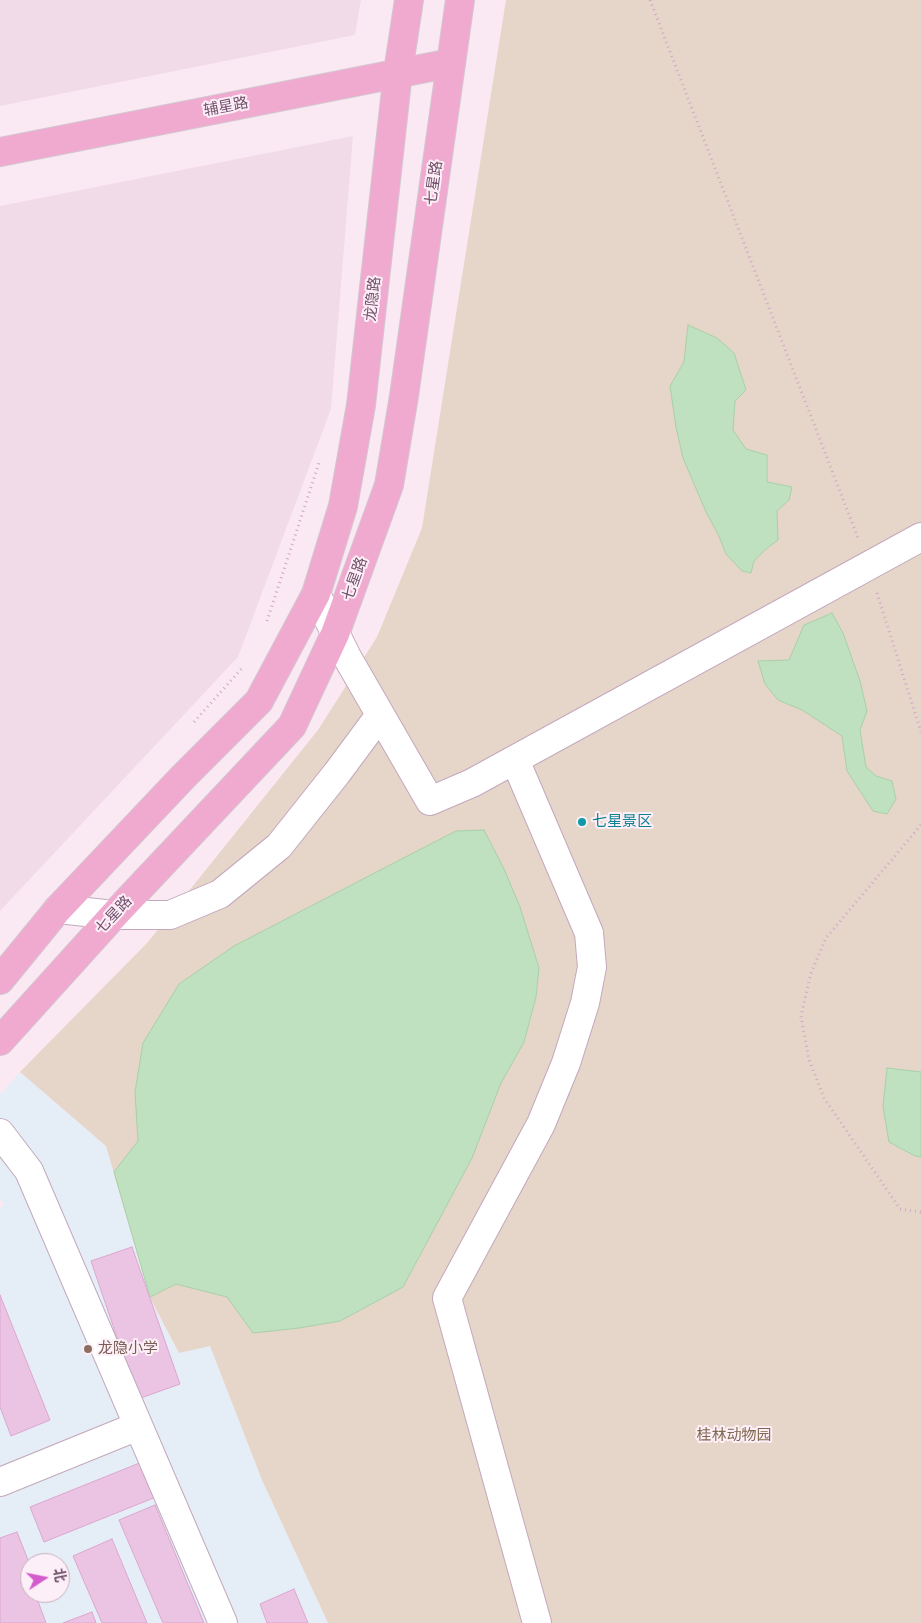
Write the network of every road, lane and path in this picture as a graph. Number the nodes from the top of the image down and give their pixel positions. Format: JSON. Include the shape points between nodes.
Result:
{"nodes":[{"id":1,"x":409,"y":0,"type":"edge"},
{"id":2,"x":460,"y":0,"type":"edge"},
{"id":3,"x":650,"y":0,"type":"edge"},
{"id":4,"x":452,"y":63,"type":"junction"},
{"id":5,"x":398,"y":72,"type":"junction"},
{"id":6,"x":0,"y":152,"type":"edge"},
{"id":7,"x":321,"y":459,"type":"dead end"},
{"id":8,"x":921,"y":536,"type":"edge"},
{"id":9,"x":868,"y":564,"type":"junction"},
{"id":10,"x":316,"y":594,"type":"junction"},
{"id":11,"x":266,"y":624,"type":"dead end"},
{"id":12,"x":335,"y":634,"type":"junction"},
{"id":13,"x":244,"y":666,"type":"dead end"},
{"id":14,"x":380,"y":715,"type":"junction"},
{"id":15,"x":191,"y":725,"type":"dead end"},
{"id":16,"x":921,"y":732,"type":"edge"},
{"id":17,"x":515,"y":760,"type":"junction"},
{"id":18,"x":921,"y":825,"type":"edge"},
{"id":19,"x":58,"y":909,"type":"junction"},
{"id":20,"x":114,"y":915,"type":"junction"},
{"id":21,"x":0,"y":980,"type":"edge"},
{"id":22,"x":0,"y":1041,"type":"edge"},
{"id":23,"x":0,"y":1133,"type":"edge"},
{"id":24,"x":921,"y":1212,"type":"edge"},
{"id":25,"x":138,"y":1426,"type":"junction"},
{"id":26,"x":0,"y":1482,"type":"edge"},
{"id":27,"x":222,"y":1623,"type":"edge"},
{"id":28,"x":537,"y":1623,"type":"edge"}],
"edges":[{"from":1,"to":5,"type":"main road","name":"龙隐路"},
{"from":2,"to":4,"type":"main road","name":"七星路"},
{"from":3,"to":9,"type":"path"},
{"from":4,"to":5,"type":"main road","name":"辅星路"},
{"from":4,"to":12,"type":"main road","name":"七星路","via":[[389,485]]},
{"from":5,"to":6,"type":"main road","name":"辅星路"},
{"from":5,"to":10,"type":"main road","name":"龙隐路","via":[[361,405],[342,506]]},
{"from":7,"to":11,"type":"path"},
{"from":8,"to":9,"type":"street"},
{"from":9,"to":16,"type":"path"},
{"from":9,"to":17,"type":"street"},
{"from":10,"to":12,"type":"street"},
{"from":10,"to":19,"type":"main road","via":[[259,701]]},
{"from":12,"to":14,"type":"street"},
{"from":12,"to":20,"type":"main road","name":"七星路","via":[[292,726]]},
{"from":13,"to":15,"type":"path"},
{"from":14,"to":17,"type":"street","via":[[430,801]]},
{"from":14,"to":20,"type":"street","via":[[278,846],[220,894],[170,914]]},
{"from":17,"to":28,"type":"street","via":[[589,932],[592,967],[585,1003],[566,1063],[541,1124],[447,1298]]},
{"from":18,"to":24,"type":"path","via":[[826,938],[811,973],[801,1016],[809,1060],[824,1098],[900,1209]]},
{"from":19,"to":20,"type":"street"},
{"from":19,"to":21,"type":"main road"},
{"from":20,"to":22,"type":"main road","name":"七星路"},
{"from":23,"to":25,"type":"street","via":[[29,1172]]},
{"from":25,"to":26,"type":"street"},
{"from":25,"to":27,"type":"street"}]}
